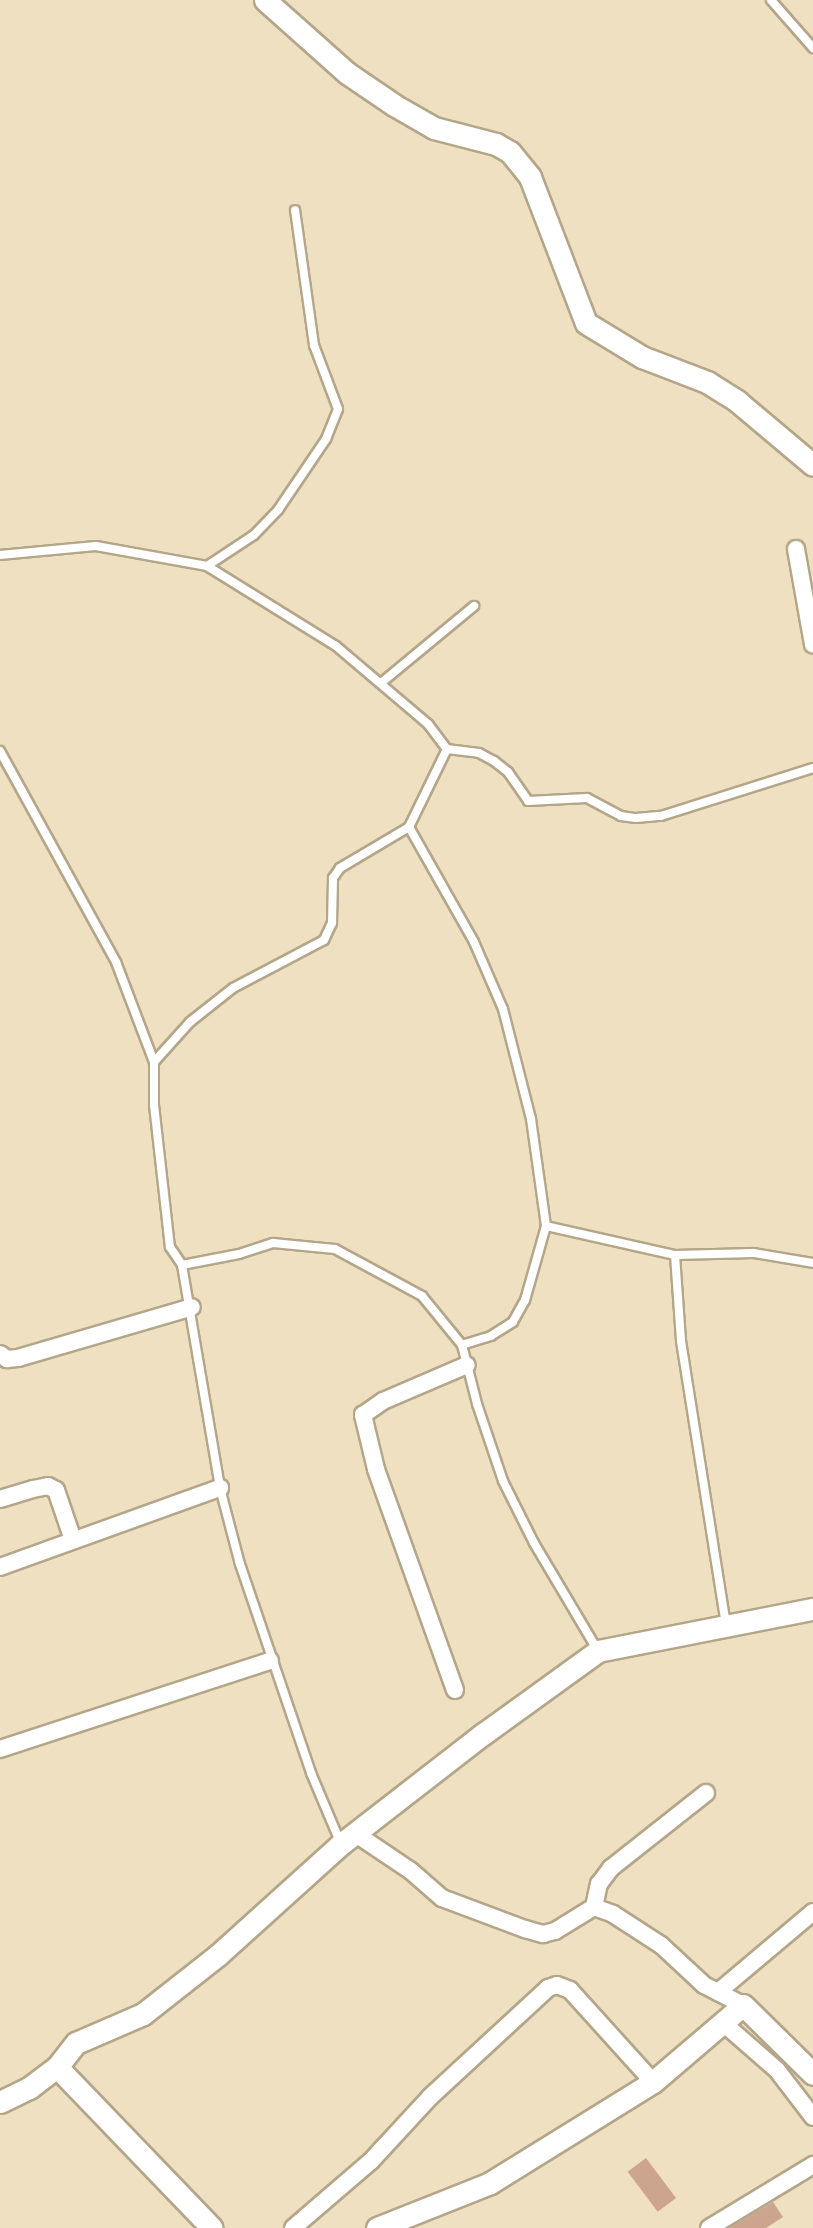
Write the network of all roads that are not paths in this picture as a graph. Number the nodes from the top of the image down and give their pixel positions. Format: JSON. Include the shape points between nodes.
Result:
{"nodes":[{"id":1,"x":265,"y":0,"type":"edge"},
{"id":2,"x":771,"y":0,"type":"edge"},
{"id":3,"x":813,"y":48,"type":"edge"},
{"id":4,"x":295,"y":210,"type":"dead end"},
{"id":5,"x":813,"y":465,"type":"edge"},
{"id":6,"x":796,"y":549,"type":"dead end"},
{"id":7,"x":0,"y":555,"type":"edge"},
{"id":8,"x":207,"y":566,"type":"junction"},
{"id":9,"x":474,"y":606,"type":"dead end"},
{"id":10,"x":813,"y":644,"type":"edge"},
{"id":11,"x":381,"y":683,"type":"junction"},
{"id":12,"x":447,"y":749,"type":"junction"},
{"id":13,"x":0,"y":751,"type":"edge"},
{"id":14,"x":813,"y":768,"type":"edge"},
{"id":15,"x":409,"y":827,"type":"junction"},
{"id":16,"x":154,"y":1062,"type":"junction"},
{"id":17,"x":546,"y":1226,"type":"junction"},
{"id":18,"x":675,"y":1255,"type":"junction"},
{"id":19,"x":813,"y":1263,"type":"edge"},
{"id":20,"x":182,"y":1265,"type":"junction"},
{"id":21,"x":192,"y":1307,"type":"junction"},
{"id":22,"x":462,"y":1345,"type":"junction"},
{"id":23,"x":0,"y":1354,"type":"edge"},
{"id":24,"x":467,"y":1365,"type":"junction"},
{"id":25,"x":220,"y":1488,"type":"junction"},
{"id":26,"x":0,"y":1499,"type":"edge"},
{"id":27,"x":73,"y":1540,"type":"junction"},
{"id":28,"x":0,"y":1567,"type":"edge"},
{"id":29,"x":813,"y":1610,"type":"edge"},
{"id":30,"x":726,"y":1624,"type":"junction"},
{"id":31,"x":598,"y":1651,"type":"junction"},
{"id":32,"x":270,"y":1661,"type":"junction"},
{"id":33,"x":455,"y":1689,"type":"dead end"},
{"id":34,"x":0,"y":1749,"type":"edge"},
{"id":35,"x":706,"y":1793,"type":"dead end"},
{"id":36,"x":349,"y":1839,"type":"junction"},
{"id":37,"x":594,"y":1906,"type":"junction"},
{"id":38,"x":813,"y":1912,"type":"edge"},
{"id":39,"x":718,"y":1992,"type":"junction"},
{"id":40,"x":743,"y":2005,"type":"junction"},
{"id":41,"x":722,"y":2022,"type":"junction"},
{"id":42,"x":57,"y":2067,"type":"junction"},
{"id":43,"x":813,"y":2074,"type":"edge"},
{"id":44,"x":653,"y":2082,"type":"junction"},
{"id":45,"x":0,"y":2102,"type":"edge"},
{"id":46,"x":813,"y":2117,"type":"edge"},
{"id":47,"x":813,"y":2165,"type":"edge"},
{"id":48,"x":212,"y":2228,"type":"edge"},
{"id":49,"x":293,"y":2228,"type":"edge"},
{"id":50,"x":377,"y":2228,"type":"edge"},
{"id":51,"x":709,"y":2228,"type":"edge"}],
"edges":[{"from":1,"to":5,"type":"street","via":[[347,73],[394,105],[434,128],[496,144],[510,152],[530,177],[585,323],[642,357],[707,382],[746,408]]},
{"from":2,"to":3,"type":"lane"},
{"from":4,"to":8,"type":"lane","via":[[314,345],[338,409],[326,439],[278,510],[254,535]]},
{"from":6,"to":10,"type":"street"},
{"from":7,"to":8,"type":"lane","via":[[96,546]]},
{"from":8,"to":11,"type":"lane","via":[[336,646]]},
{"from":9,"to":11,"type":"lane"},
{"from":11,"to":12,"type":"lane","via":[[428,724]]},
{"from":12,"to":14,"type":"lane","via":[[479,753],[494,761],[508,772],[528,801],[587,798],[621,816],[636,818],[661,816]]},
{"from":12,"to":15,"type":"lane"},
{"from":13,"to":16,"type":"lane","via":[[117,962]]},
{"from":15,"to":16,"type":"lane","via":[[340,868],[333,878],[332,923],[324,940],[233,988],[190,1022]]},
{"from":15,"to":17,"type":"lane","via":[[474,942],[503,1009],[531,1119]]},
{"from":16,"to":20,"type":"lane","via":[[165,1212],[170,1247]]},
{"from":17,"to":18,"type":"lane"},
{"from":17,"to":22,"type":"lane","via":[[525,1300],[513,1322],[491,1336]]},
{"from":18,"to":19,"type":"lane","via":[[754,1253]]},
{"from":18,"to":30,"type":"lane","via":[[681,1341]]},
{"from":20,"to":21,"type":"lane"},
{"from":20,"to":22,"type":"lane","via":[[273,1243],[335,1249],[422,1296]]},
{"from":21,"to":23,"type":"street","via":[[18,1358],[7,1359]]},
{"from":21,"to":25,"type":"lane"},
{"from":22,"to":24,"type":"lane"},
{"from":24,"to":31,"type":"lane","via":[[503,1481],[534,1543]]},
{"from":24,"to":33,"type":"street","via":[[383,1401],[363,1415],[376,1469]]},
{"from":25,"to":27,"type":"street"},
{"from":25,"to":32,"type":"lane"},
{"from":26,"to":27,"type":"street","via":[[48,1486],[56,1490]]},
{"from":27,"to":28,"type":"street"},
{"from":29,"to":30,"type":"street"},
{"from":30,"to":31,"type":"street"},
{"from":31,"to":36,"type":"street","via":[[483,1734]]},
{"from":32,"to":34,"type":"street"},
{"from":32,"to":36,"type":"lane"},
{"from":35,"to":37,"type":"street","via":[[611,1868],[599,1884]]},
{"from":36,"to":37,"type":"street","via":[[411,1871],[442,1898],[543,1934],[555,1931]]},
{"from":36,"to":42,"type":"street","via":[[218,1955],[143,2014],[76,2043]]},
{"from":37,"to":39,"type":"street","via":[[662,1945],[704,1985]]},
{"from":38,"to":39,"type":"street"},
{"from":39,"to":40,"type":"street"},
{"from":40,"to":41,"type":"street"},
{"from":40,"to":43,"type":"street"},
{"from":41,"to":44,"type":"street"},
{"from":41,"to":46,"type":"street","via":[[777,2070]]},
{"from":42,"to":45,"type":"street","via":[[29,2088]]},
{"from":42,"to":48,"type":"street"},
{"from":44,"to":49,"type":"street","via":[[570,1990],[557,1985],[548,1988],[430,2097],[371,2161]]},
{"from":44,"to":50,"type":"street","via":[[490,2183]]},
{"from":47,"to":51,"type":"street"}]}
